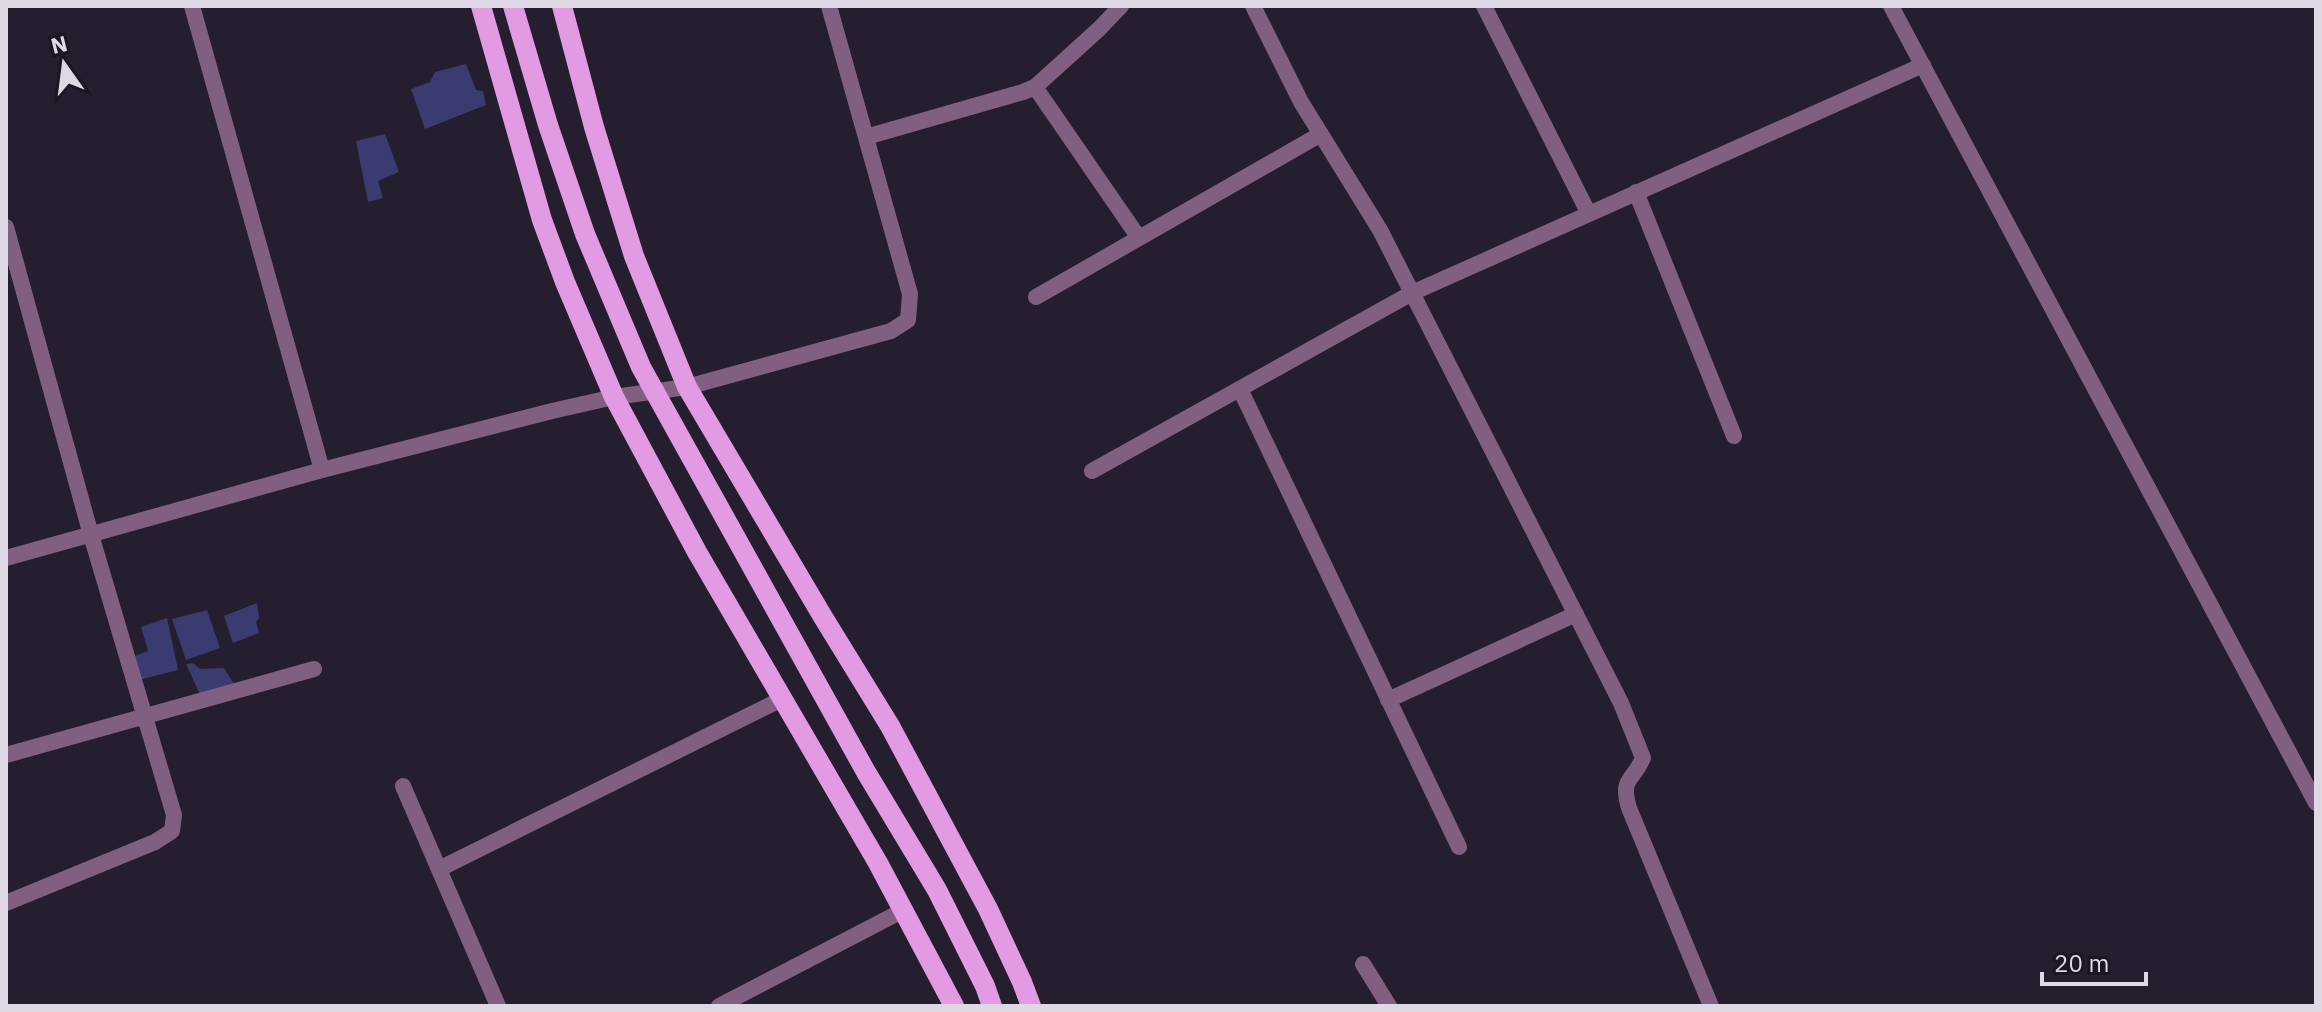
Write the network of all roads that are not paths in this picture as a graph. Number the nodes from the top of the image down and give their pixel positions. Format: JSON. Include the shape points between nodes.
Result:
{"nodes":[{"id":1,"x":192,"y":6,"type":"edge"},
{"id":2,"x":481,"y":6,"type":"edge"},
{"id":3,"x":513,"y":6,"type":"edge"},
{"id":4,"x":562,"y":6,"type":"edge"},
{"id":5,"x":829,"y":6,"type":"edge"},
{"id":6,"x":1121,"y":6,"type":"edge"},
{"id":7,"x":1253,"y":6,"type":"edge"},
{"id":8,"x":1484,"y":6,"type":"edge"},
{"id":9,"x":1891,"y":6,"type":"edge"},
{"id":10,"x":1923,"y":65,"type":"junction"},
{"id":11,"x":1035,"y":87,"type":"junction"},
{"id":12,"x":1321,"y":134,"type":"junction"},
{"id":13,"x":866,"y":137,"type":"junction"},
{"id":14,"x":1636,"y":192,"type":"junction"},
{"id":15,"x":1589,"y":214,"type":"junction"},
{"id":16,"x":6,"y":227,"type":"edge"},
{"id":17,"x":1139,"y":238,"type":"junction"},
{"id":18,"x":1412,"y":293,"type":"junction"},
{"id":19,"x":1036,"y":297,"type":"dead end"},
{"id":20,"x":687,"y":387,"type":"junction"},
{"id":21,"x":1240,"y":389,"type":"junction"},
{"id":22,"x":614,"y":397,"type":"junction"},
{"id":23,"x":1734,"y":436,"type":"dead end"},
{"id":24,"x":322,"y":470,"type":"junction"},
{"id":25,"x":1092,"y":471,"type":"dead end"},
{"id":26,"x":91,"y":535,"type":"junction"},
{"id":27,"x":6,"y":558,"type":"edge"},
{"id":28,"x":1576,"y":614,"type":"junction"},
{"id":29,"x":314,"y":669,"type":"dead end"},
{"id":30,"x":782,"y":699,"type":"junction"},
{"id":31,"x":1388,"y":700,"type":"junction"},
{"id":32,"x":145,"y":717,"type":"junction"},
{"id":33,"x":6,"y":755,"type":"edge"},
{"id":34,"x":403,"y":786,"type":"dead end"},
{"id":35,"x":2316,"y":803,"type":"edge"},
{"id":36,"x":1459,"y":847,"type":"dead end"},
{"id":37,"x":439,"y":869,"type":"junction"},
{"id":38,"x":6,"y":903,"type":"edge"},
{"id":39,"x":902,"y":911,"type":"junction"},
{"id":40,"x":1363,"y":964,"type":"dead end"},
{"id":41,"x":498,"y":1006,"type":"edge"},
{"id":42,"x":719,"y":1006,"type":"edge"},
{"id":43,"x":954,"y":1006,"type":"edge"},
{"id":44,"x":992,"y":1006,"type":"edge"},
{"id":45,"x":1031,"y":1006,"type":"edge"},
{"id":46,"x":1389,"y":1006,"type":"edge"},
{"id":47,"x":1711,"y":1006,"type":"edge"}],
"edges":[{"from":1,"to":24,"type":"street"},
{"from":2,"to":22,"type":"main road","via":[[542,220]]},
{"from":3,"to":44,"type":"main road","bridge":true,"via":[[585,234],[641,367],[937,890]]},
{"from":4,"to":20,"type":"main road","via":[[634,256]]},
{"from":5,"to":13,"type":"street"},
{"from":6,"to":11,"type":"street"},
{"from":7,"to":12,"type":"street"},
{"from":8,"to":15,"type":"street"},
{"from":9,"to":10,"type":"street"},
{"from":10,"to":14,"type":"street"},
{"from":10,"to":35,"type":"street"},
{"from":11,"to":13,"type":"street"},
{"from":11,"to":17,"type":"street"},
{"from":12,"to":17,"type":"street"},
{"from":12,"to":18,"type":"street"},
{"from":13,"to":20,"type":"street","via":[[910,294],[908,320],[891,331]]},
{"from":14,"to":15,"type":"street"},
{"from":14,"to":23,"type":"street"},
{"from":15,"to":18,"type":"street"},
{"from":16,"to":26,"type":"street"},
{"from":17,"to":19,"type":"street"},
{"from":18,"to":21,"type":"street"},
{"from":18,"to":28,"type":"street"},
{"from":20,"to":22,"type":"street"},
{"from":20,"to":45,"type":"main road","via":[[890,726],[988,909]]},
{"from":21,"to":25,"type":"street"},
{"from":21,"to":31,"type":"street"},
{"from":22,"to":24,"type":"street"},
{"from":22,"to":30,"type":"main road"},
{"from":24,"to":26,"type":"street"},
{"from":26,"to":27,"type":"street"},
{"from":26,"to":32,"type":"street"},
{"from":28,"to":31,"type":"street"},
{"from":28,"to":47,"type":"street","via":[[1641,752],[1643,758],[1628,779],[1625,794]]},
{"from":29,"to":32,"type":"street"},
{"from":30,"to":37,"type":"street"},
{"from":30,"to":39,"type":"main road"},
{"from":31,"to":36,"type":"street"},
{"from":32,"to":33,"type":"street"},
{"from":32,"to":38,"type":"street","via":[[174,815],[172,831]]},
{"from":34,"to":37,"type":"street"},
{"from":37,"to":41,"type":"street"},
{"from":39,"to":42,"type":"street"},
{"from":39,"to":43,"type":"main road"},
{"from":40,"to":46,"type":"street"}]}
